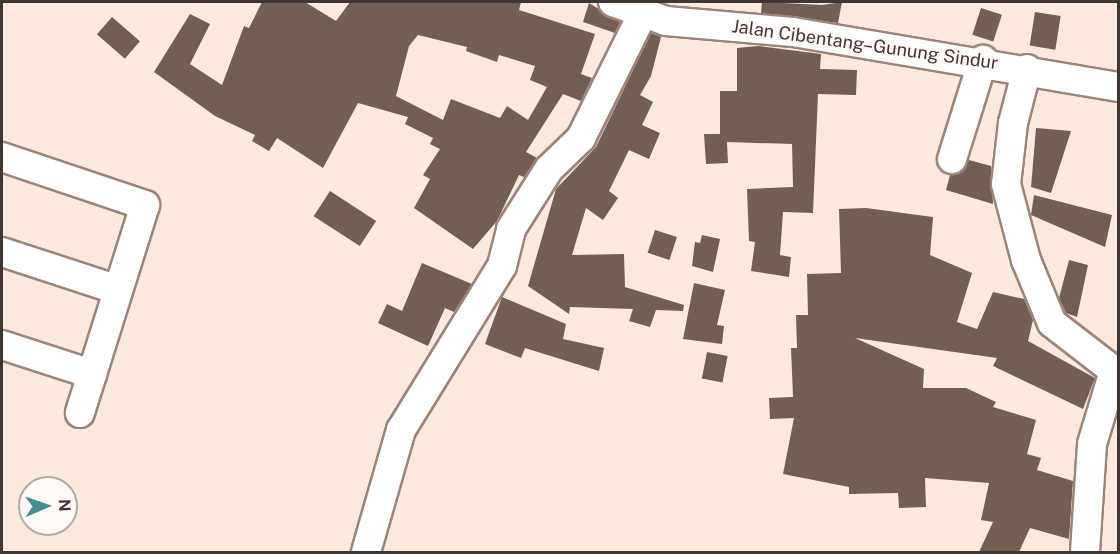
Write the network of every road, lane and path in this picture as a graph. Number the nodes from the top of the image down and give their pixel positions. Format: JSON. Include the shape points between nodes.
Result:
{"nodes":[{"id":1,"x":613,"y":2,"type":"edge"},
{"id":2,"x":642,"y":15,"type":"junction"},
{"id":3,"x":983,"y":60,"type":"junction"},
{"id":4,"x":1027,"y":69,"type":"junction"},
{"id":5,"x":1119,"y":87,"type":"edge"},
{"id":6,"x":2,"y":157,"type":"edge"},
{"id":7,"x":952,"y":159,"type":"dead end"},
{"id":8,"x":2,"y":252,"type":"edge"},
{"id":9,"x":118,"y":290,"type":"junction"},
{"id":10,"x":2,"y":345,"type":"edge"},
{"id":11,"x":92,"y":374,"type":"junction"},
{"id":12,"x":80,"y":413,"type":"dead end"},
{"id":13,"x":366,"y":552,"type":"edge"},
{"id":14,"x":1085,"y":552,"type":"edge"}],
"edges":[{"from":1,"to":2,"type":"street","name":"Jalan Cibentang–Gunung Sindur"},
{"from":2,"to":3,"type":"street","name":"Jalan Cibentang–Gunung Sindur"},
{"from":2,"to":13,"type":"street","via":[[581,138],[549,169],[511,229],[502,266],[401,430]]},
{"from":3,"to":4,"type":"street","name":"Jalan Cibentang–Gunung Sindur"},
{"from":3,"to":7,"type":"street"},
{"from":4,"to":5,"type":"street","name":"Jalan Cibentang–Gunung Sindur"},
{"from":4,"to":14,"type":"street","via":[[1013,123],[1006,184],[1026,260],[1052,323],[1114,371],[1092,444]]},
{"from":6,"to":9,"type":"street","via":[[145,205]]},
{"from":8,"to":9,"type":"street"},
{"from":9,"to":11,"type":"street"},
{"from":10,"to":11,"type":"street"},
{"from":11,"to":12,"type":"street"}]}
